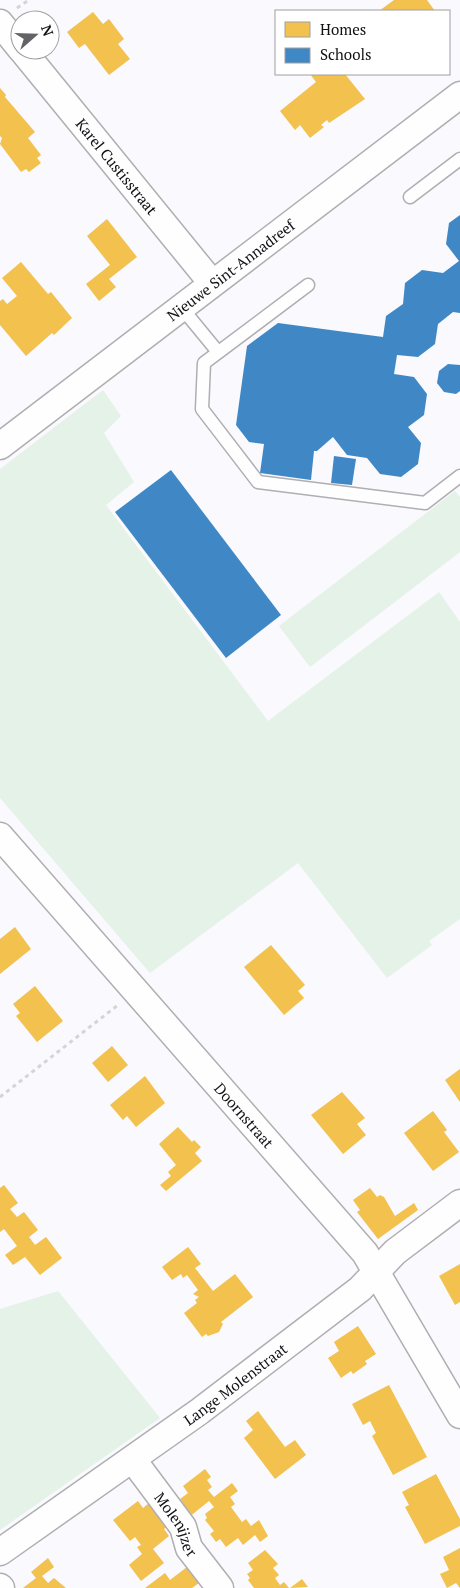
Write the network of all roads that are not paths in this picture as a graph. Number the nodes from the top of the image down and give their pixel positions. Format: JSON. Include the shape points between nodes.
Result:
{"nodes":[{"id":1,"x":30,"y":60,"type":"edge"},
{"id":2,"x":460,"y":95,"type":"edge"},
{"id":3,"x":460,"y":159,"type":"edge"},
{"id":4,"x":410,"y":197,"type":"dead end"},
{"id":5,"x":212,"y":283,"type":"junction"},
{"id":6,"x":308,"y":285,"type":"dead end"},
{"id":7,"x":181,"y":307,"type":"junction"},
{"id":8,"x":218,"y":352,"type":"junction"},
{"id":9,"x":0,"y":446,"type":"edge"},
{"id":10,"x":460,"y":476,"type":"edge"},
{"id":11,"x":0,"y":836,"type":"edge"},
{"id":12,"x":460,"y":1203,"type":"edge"},
{"id":13,"x":376,"y":1269,"type":"junction"},
{"id":14,"x":460,"y":1415,"type":"edge"},
{"id":15,"x":133,"y":1460,"type":"junction"},
{"id":16,"x":0,"y":1552,"type":"edge"},
{"id":17,"x":220,"y":1588,"type":"edge"}],
"edges":[{"from":1,"to":5,"type":"street","name":"Karel Custisstraat"},
{"from":2,"to":5,"type":"street","name":"Nieuwe Sint-Annadreef"},
{"from":3,"to":4,"type":"lane"},
{"from":5,"to":7,"type":"street","name":"Nieuwe Sint-Annadreef"},
{"from":6,"to":8,"type":"lane"},
{"from":7,"to":8,"type":"lane"},
{"from":7,"to":9,"type":"street","name":"Nieuwe Sint-Annadreef"},
{"from":8,"to":10,"type":"lane","via":[[204,363],[202,409],[258,482],[424,503]]},
{"from":11,"to":13,"type":"street","name":"Doornstraat"},
{"from":12,"to":13,"type":"street","name":"Lange Molenstraat"},
{"from":13,"to":14,"type":"street","name":"Doornstraat"},
{"from":13,"to":15,"type":"street","name":"Lange Molenstraat","via":[[360,1289]]},
{"from":15,"to":16,"type":"street","name":"Lange Molenstraat"},
{"from":15,"to":17,"type":"street","name":"Molenijzer","via":[[183,1527],[189,1548]]}]}
